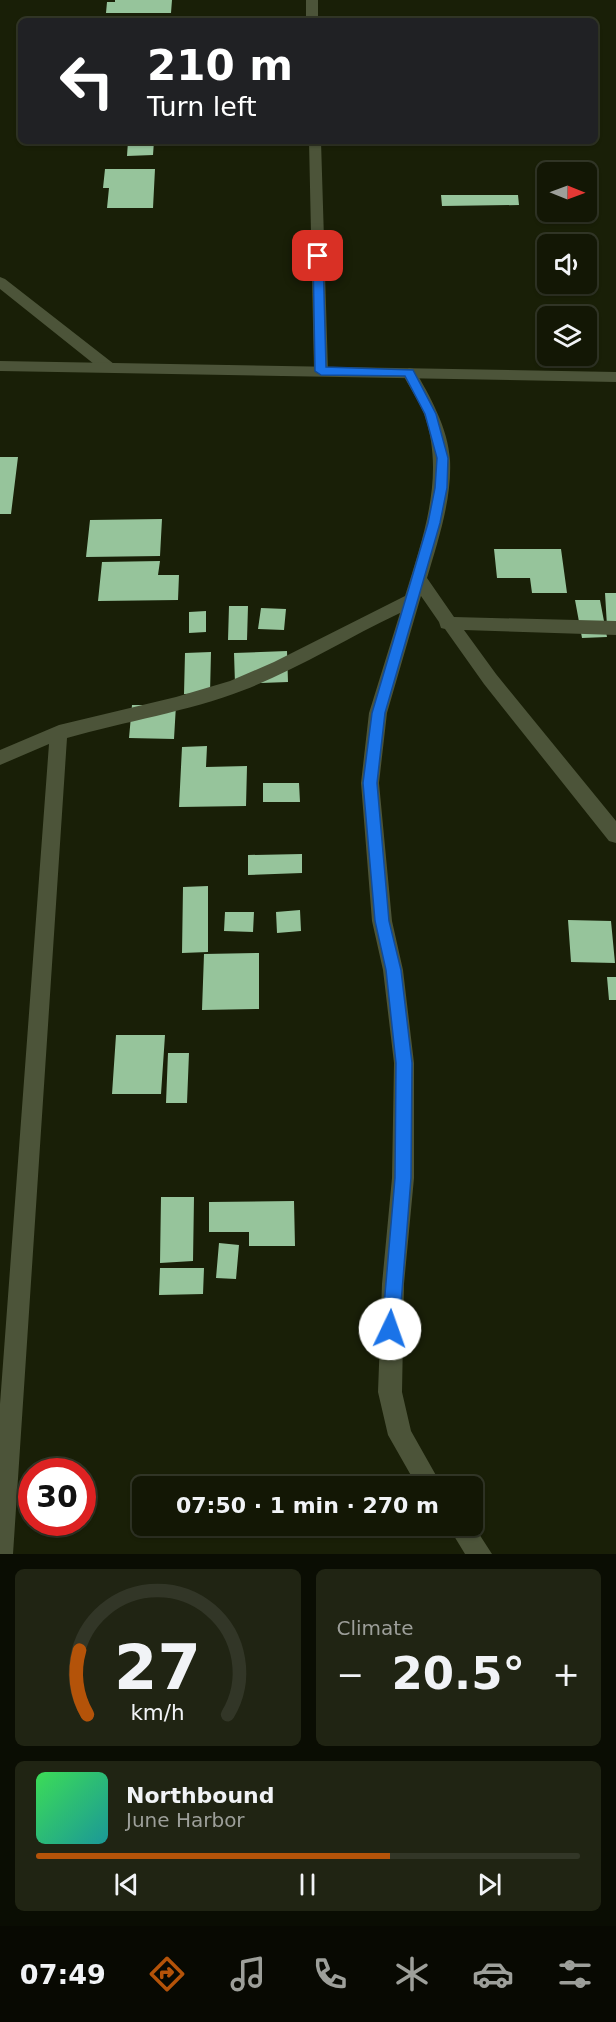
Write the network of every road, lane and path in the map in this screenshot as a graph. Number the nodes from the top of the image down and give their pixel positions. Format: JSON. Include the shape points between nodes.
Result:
{"nodes":[{"id":1,"x":312,"y":0,"type":"edge"},
{"id":2,"x":312,"y":18,"type":"edge"},
{"id":3,"x":315,"y":144,"type":"edge"},
{"id":4,"x":0,"y":282,"type":"edge"},
{"id":5,"x":0,"y":366,"type":"edge"},
{"id":6,"x":109,"y":368,"type":"junction"},
{"id":7,"x":321,"y":371,"type":"junction"},
{"id":8,"x":409,"y":373,"type":"junction"},
{"id":9,"x":616,"y":377,"type":"edge"},
{"id":10,"x":418,"y":579,"type":"junction"},
{"id":11,"x":411,"y":600,"type":"junction"},
{"id":12,"x":447,"y":623,"type":"junction"},
{"id":13,"x":616,"y":628,"type":"edge"},
{"id":14,"x":58,"y":732,"type":"junction"},
{"id":15,"x":0,"y":758,"type":"edge"},
{"id":16,"x":616,"y":835,"type":"edge"},
{"id":17,"x":424,"y":1476,"type":"edge"},
{"id":18,"x":467,"y":1536,"type":"edge"},
{"id":19,"x":1,"y":1554,"type":"edge"},
{"id":20,"x":480,"y":1554,"type":"edge"}],
"edges":[{"from":1,"to":2,"type":"street"},
{"from":3,"to":7,"type":"street"},
{"from":4,"to":6,"type":"street"},
{"from":5,"to":6,"type":"street"},
{"from":6,"to":7,"type":"street"},
{"from":7,"to":8,"type":"street"},
{"from":8,"to":9,"type":"street"},
{"from":8,"to":10,"type":"street","via":[[431,414],[442,458],[441,488]]},
{"from":10,"to":11,"type":"street"},
{"from":10,"to":12,"type":"street"},
{"from":11,"to":14,"type":"street","via":[[312,652],[236,686],[171,706]]},
{"from":11,"to":17,"type":"street","via":[[378,713],[370,783],[382,921],[393,970],[404,1063],[403,1178],[393,1284],[390,1392],[400,1435]]},
{"from":12,"to":13,"type":"street"},
{"from":12,"to":16,"type":"street"},
{"from":14,"to":15,"type":"street"},
{"from":14,"to":19,"type":"street"},
{"from":18,"to":20,"type":"street"}]}
